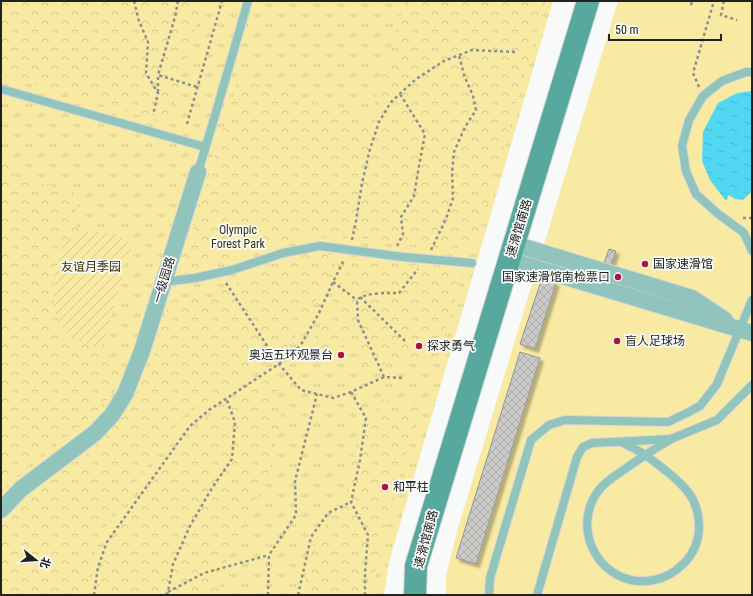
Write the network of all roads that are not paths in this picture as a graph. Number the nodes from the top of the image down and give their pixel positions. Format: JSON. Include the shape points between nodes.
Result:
{"nodes":[{"id":1,"x":248,"y":1,"type":"edge"},
{"id":2,"x":588,"y":1,"type":"edge"},
{"id":3,"x":752,"y":72,"type":"edge"},
{"id":4,"x":1,"y":89,"type":"edge"},
{"id":5,"x":205,"y":147,"type":"junction"},
{"id":6,"x":198,"y":172,"type":"joint"},
{"id":7,"x":752,"y":251,"type":"edge"},
{"id":8,"x":512,"y":252,"type":"junction"},
{"id":9,"x":472,"y":264,"type":"dead end"},
{"id":10,"x":164,"y":282,"type":"junction"},
{"id":11,"x":752,"y":300,"type":"edge"},
{"id":12,"x":746,"y":331,"type":"edge"},
{"id":13,"x":752,"y":385,"type":"edge"},
{"id":14,"x":671,"y":439,"type":"junction"},
{"id":15,"x":621,"y":442,"type":"junction"},
{"id":16,"x":645,"y":455,"type":"junction"},
{"id":17,"x":1,"y":510,"type":"edge"},
{"id":18,"x":415,"y":595,"type":"edge"},
{"id":19,"x":490,"y":595,"type":"edge"},
{"id":20,"x":537,"y":595,"type":"edge"}],
"edges":[{"from":1,"to":5,"type":"lane","name":"一级园路"},
{"from":2,"to":8,"type":"street","name":"速滑馆南路"},
{"from":3,"to":7,"type":"lane","via":[[722,81],[703,96],[689,120],[682,146],[686,171],[696,194],[744,233]]},
{"from":4,"to":5,"type":"lane"},
{"from":5,"to":6,"type":"lane","name":"一级园路"},
{"from":6,"to":10,"type":"street","name":"一级园路"},
{"from":8,"to":12,"type":"street","via":[[692,298]]},
{"from":8,"to":18,"type":"street","name":"速滑馆南路","via":[[416,566]]},
{"from":9,"to":10,"type":"lane","via":[[320,246],[283,253],[232,270]]},
{"from":10,"to":17,"type":"street","name":"一级园路","via":[[142,351],[125,394],[112,415],[96,433],[21,489]]},
{"from":11,"to":12,"type":"lane"},
{"from":12,"to":19,"type":"lane","via":[[717,384],[700,406],[687,413],[668,422],[565,420],[550,425],[532,440],[490,578]]},
{"from":13,"to":14,"type":"lane","via":[[717,420]]},
{"from":14,"to":15,"type":"lane"},
{"from":14,"to":16,"type":"lane"},
{"from":15,"to":16,"type":"lane"},
{"from":15,"to":20,"type":"lane","via":[[592,443],[583,448],[578,457]]},
{"from":16,"to":16,"type":"lane","via":[[687,489],[697,508],[699,530],[693,551],[679,568],[660,579],[638,581],[616,574],[600,560],[589,541],[587,519],[589,508],[600,489]]}]}
